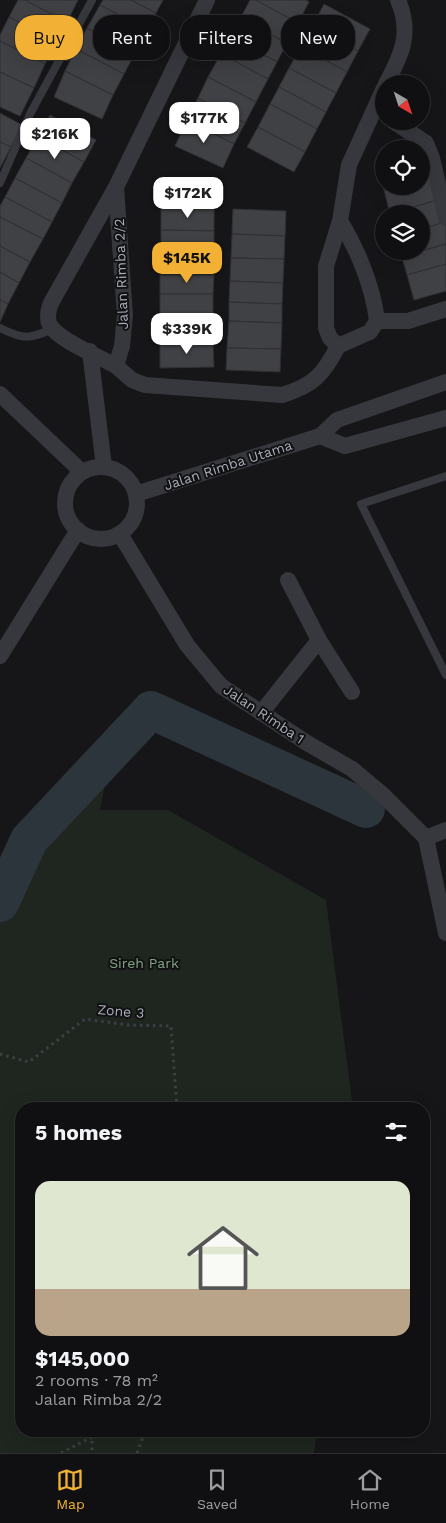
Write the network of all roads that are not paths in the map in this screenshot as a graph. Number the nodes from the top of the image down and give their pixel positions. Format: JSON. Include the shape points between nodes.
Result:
{"nodes":[{"id":1,"x":92,"y":0,"type":"edge"},
{"id":2,"x":207,"y":0,"type":"edge"},
{"id":3,"x":398,"y":1,"type":"edge"},
{"id":4,"x":391,"y":75,"type":"edge"},
{"id":5,"x":375,"y":117,"type":"edge"},
{"id":6,"x":406,"y":130,"type":"edge"},
{"id":7,"x":0,"y":183,"type":"edge"},
{"id":8,"x":116,"y":187,"type":"junction"},
{"id":9,"x":446,"y":218,"type":"edge"},
{"id":10,"x":340,"y":221,"type":"junction"},
{"id":11,"x":446,"y":309,"type":"edge"},
{"id":12,"x":377,"y":322,"type":"junction"},
{"id":13,"x":0,"y":328,"type":"edge"},
{"id":14,"x":52,"y":329,"type":"junction"},
{"id":15,"x":338,"y":346,"type":"junction"},
{"id":16,"x":90,"y":352,"type":"junction"},
{"id":17,"x":116,"y":366,"type":"junction"},
{"id":18,"x":446,"y":382,"type":"edge"},
{"id":19,"x":0,"y":394,"type":"edge"},
{"id":20,"x":446,"y":418,"type":"edge"},
{"id":21,"x":320,"y":436,"type":"junction"},
{"id":22,"x":104,"y":467,"type":"junction"},
{"id":23,"x":82,"y":472,"type":"junction"},
{"id":24,"x":446,"y":476,"type":"edge"},
{"id":25,"x":136,"y":494,"type":"junction"},
{"id":26,"x":78,"y":530,"type":"junction"},
{"id":27,"x":120,"y":534,"type":"junction"},
{"id":28,"x":288,"y":580,"type":"dead end"},
{"id":29,"x":319,"y":640,"type":"junction"},
{"id":30,"x":0,"y":656,"type":"edge"},
{"id":31,"x":446,"y":674,"type":"edge"},
{"id":32,"x":352,"y":692,"type":"dead end"},
{"id":33,"x":261,"y":713,"type":"junction"},
{"id":34,"x":446,"y":830,"type":"edge"},
{"id":35,"x":426,"y":838,"type":"junction"},
{"id":36,"x":446,"y":933,"type":"edge"}],
"edges":[{"from":1,"to":7,"type":"lane","via":[[30,114]]},
{"from":2,"to":8,"type":"street","name":"Jalan Rimba 2/2"},
{"from":3,"to":4,"type":"street","via":[[406,25],[402,54]]},
{"from":5,"to":10,"type":"street","via":[[349,165]]},
{"from":6,"to":9,"type":"street","via":[[426,143]]},
{"from":8,"to":14,"type":"street","name":"Jalan Rimba 2/2","via":[[51,304],[48,315]]},
{"from":8,"to":17,"type":"street","name":"Jalan Rimba 2/2","via":[[125,316]]},
{"from":10,"to":12,"type":"street","via":[[357,252]]},
{"from":10,"to":15,"type":"street","via":[[326,266],[326,328]]},
{"from":11,"to":12,"type":"street","via":[[408,320]]},
{"from":12,"to":15,"type":"street","via":[[370,332]]},
{"from":13,"to":14,"type":"lane","via":[[18,337],[32,337]]},
{"from":14,"to":16,"type":"street"},
{"from":15,"to":17,"type":"street","via":[[315,381],[282,395],[145,385],[132,380]]},
{"from":16,"to":17,"type":"street"},
{"from":16,"to":22,"type":"street"},
{"from":18,"to":21,"type":"street","name":"Jalan Rimba Utama","via":[[336,420]]},
{"from":19,"to":23,"type":"street"},
{"from":20,"to":21,"type":"street","via":[[345,446]]},
{"from":21,"to":25,"type":"street","name":"Jalan Rimba Utama"},
{"from":22,"to":23,"type":"street"},
{"from":22,"to":25,"type":"street","via":[[124,475]]},
{"from":23,"to":26,"type":"street","via":[[74,480],[65,501],[70,522]]},
{"from":24,"to":31,"type":"lane","via":[[361,504]]},
{"from":25,"to":27,"type":"street","via":[[134,516]]},
{"from":26,"to":27,"type":"street","via":[[98,539]]},
{"from":26,"to":30,"type":"street"},
{"from":27,"to":33,"type":"street","name":"Jalan Rimba 1","via":[[187,646],[221,686]]},
{"from":28,"to":29,"type":"street"},
{"from":29,"to":32,"type":"street"},
{"from":29,"to":33,"type":"street"},
{"from":33,"to":35,"type":"street","name":"Jalan Rimba 1","via":[[352,769],[384,795]]},
{"from":34,"to":35,"type":"street"},
{"from":35,"to":36,"type":"street"}]}
